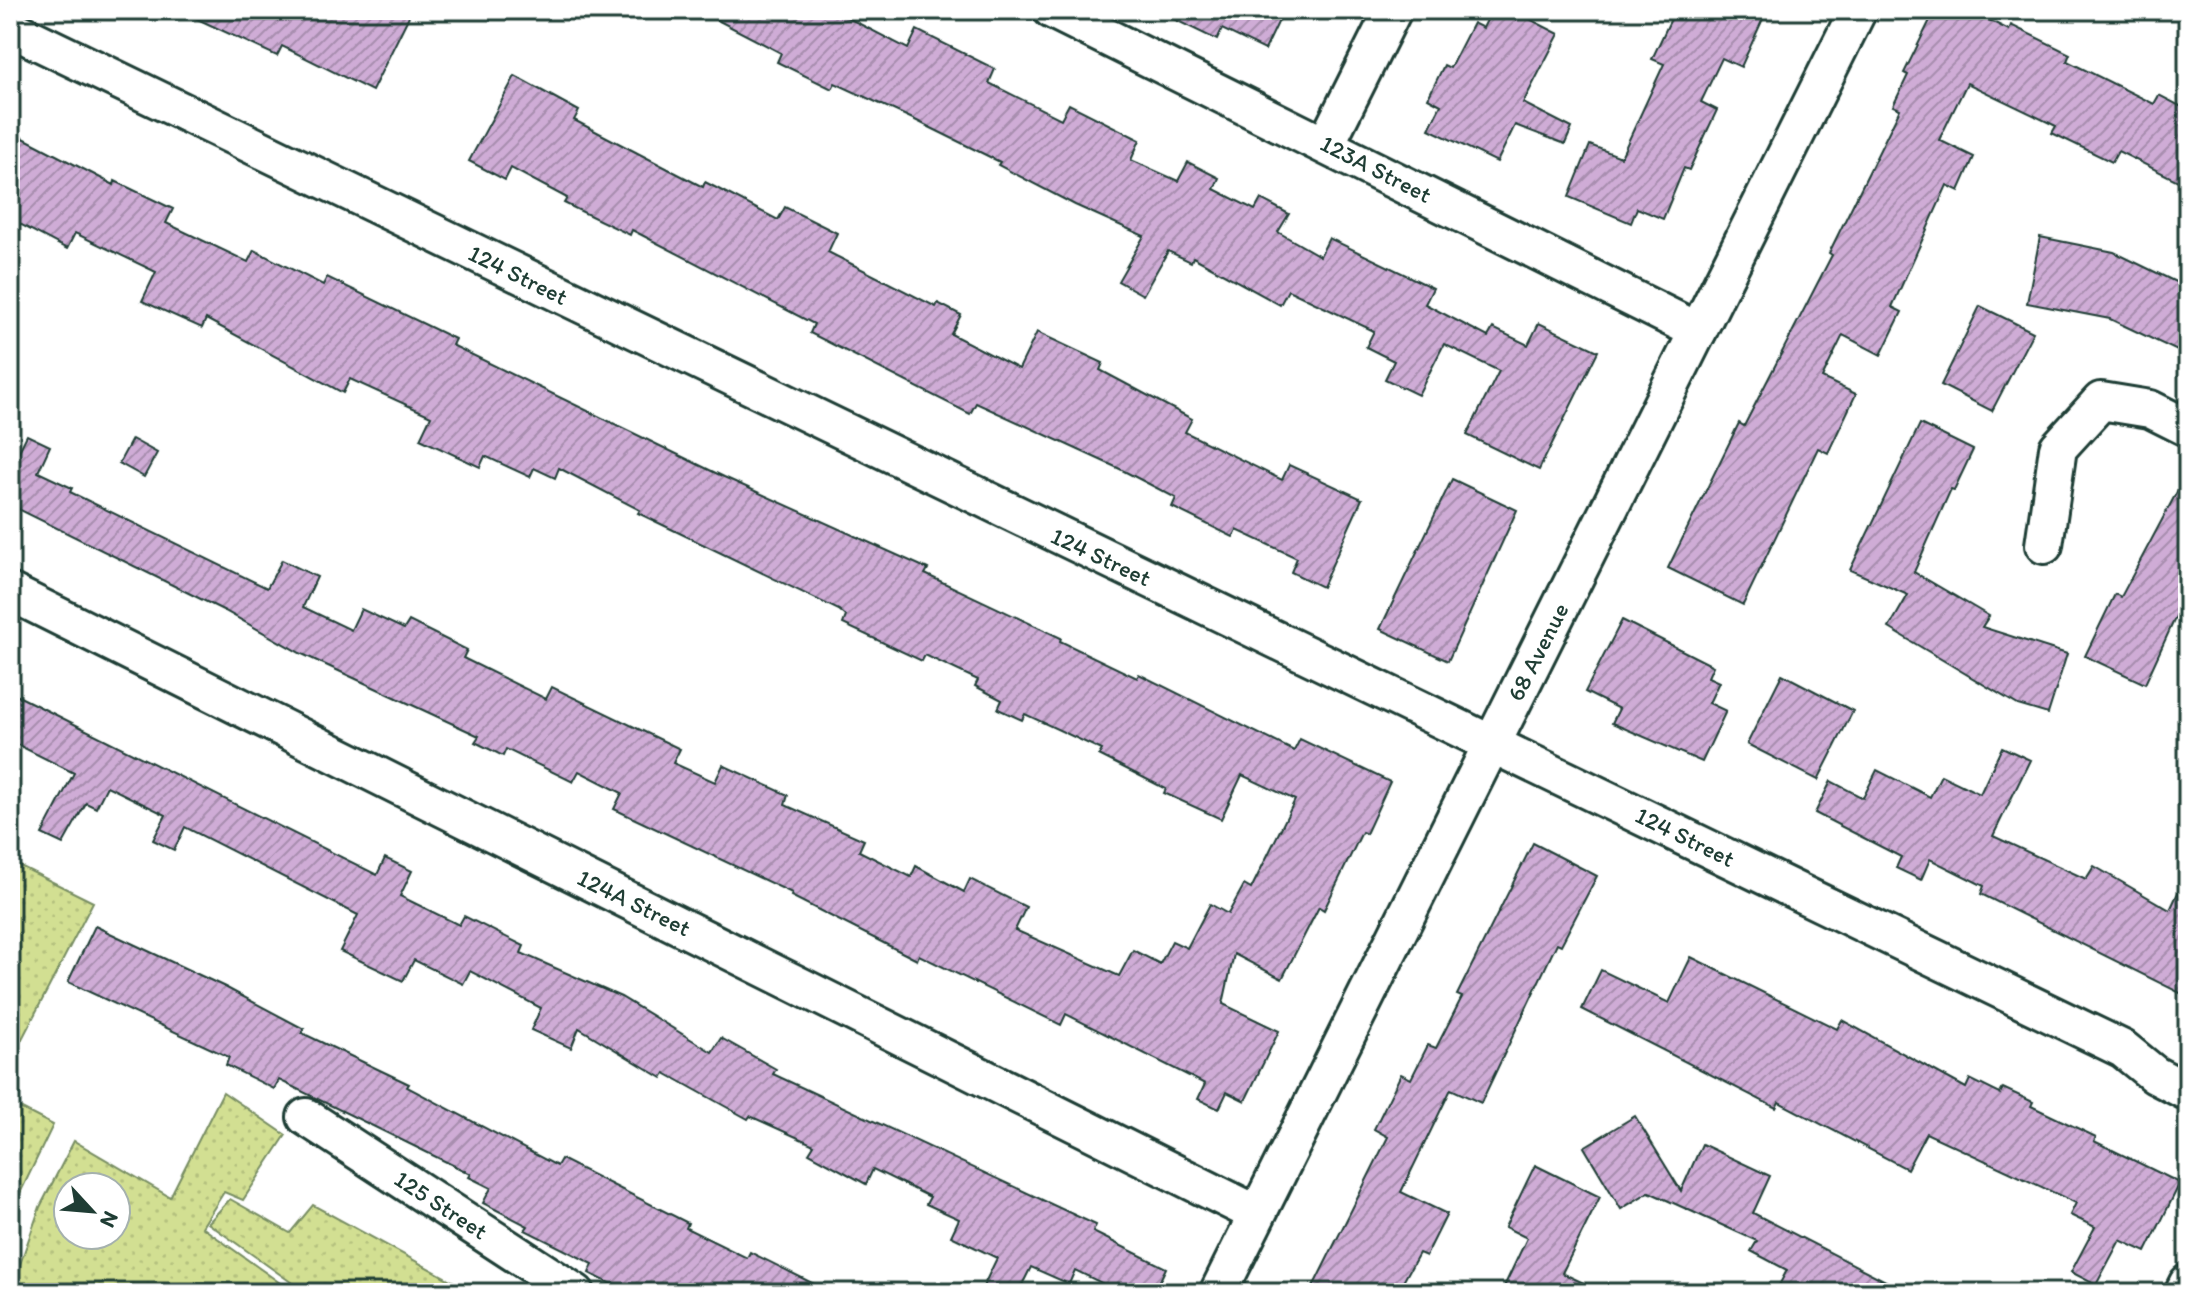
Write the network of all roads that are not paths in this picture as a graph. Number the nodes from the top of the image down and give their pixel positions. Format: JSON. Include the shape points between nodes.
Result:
{"nodes":[{"id":1,"x":1052,"y":10,"type":"edge"},
{"id":2,"x":1393,"y":10,"type":"edge"},
{"id":3,"x":1858,"y":10,"type":"edge"},
{"id":4,"x":10,"y":28,"type":"edge"},
{"id":5,"x":1326,"y":144,"type":"junction"},
{"id":6,"x":1698,"y":331,"type":"junction"},
{"id":7,"x":2188,"y":428,"type":"edge"},
{"id":8,"x":2044,"y":545,"type":"dead end"},
{"id":9,"x":10,"y":592,"type":"edge"},
{"id":10,"x":1492,"y":744,"type":"junction"},
{"id":11,"x":2123,"y":1049,"type":"junction"},
{"id":12,"x":2188,"y":1070,"type":"edge"},
{"id":13,"x":2188,"y":1092,"type":"edge"},
{"id":14,"x":306,"y":1117,"type":"dead end"},
{"id":15,"x":1257,"y":1214,"type":"junction"},
{"id":16,"x":2188,"y":1283,"type":"edge"},
{"id":17,"x":576,"y":1293,"type":"edge"},
{"id":18,"x":1218,"y":1293,"type":"edge"},
{"id":19,"x":2183,"y":1293,"type":"edge"}],
"edges":[{"from":1,"to":5,"type":"street","name":"123A Street"},
{"from":2,"to":5,"type":"street"},
{"from":3,"to":6,"type":"street","name":"68 Avenue"},
{"from":4,"to":10,"type":"street","name":"124 Street"},
{"from":5,"to":6,"type":"street","name":"123A Street"},
{"from":6,"to":10,"type":"street","name":"68 Avenue"},
{"from":7,"to":8,"type":"street","via":[[2150,409],[2101,401],[2058,448]]},
{"from":9,"to":15,"type":"street","name":"124A Street"},
{"from":10,"to":11,"type":"street","name":"124 Street"},
{"from":10,"to":15,"type":"street","name":"68 Avenue"},
{"from":11,"to":12,"type":"street"},
{"from":11,"to":13,"type":"street","name":"124 Street","via":[[2155,1075]]},
{"from":14,"to":17,"type":"street","name":"125 Street"},
{"from":15,"to":18,"type":"street","name":"68 Avenue"},
{"from":16,"to":19,"type":"street"}]}
